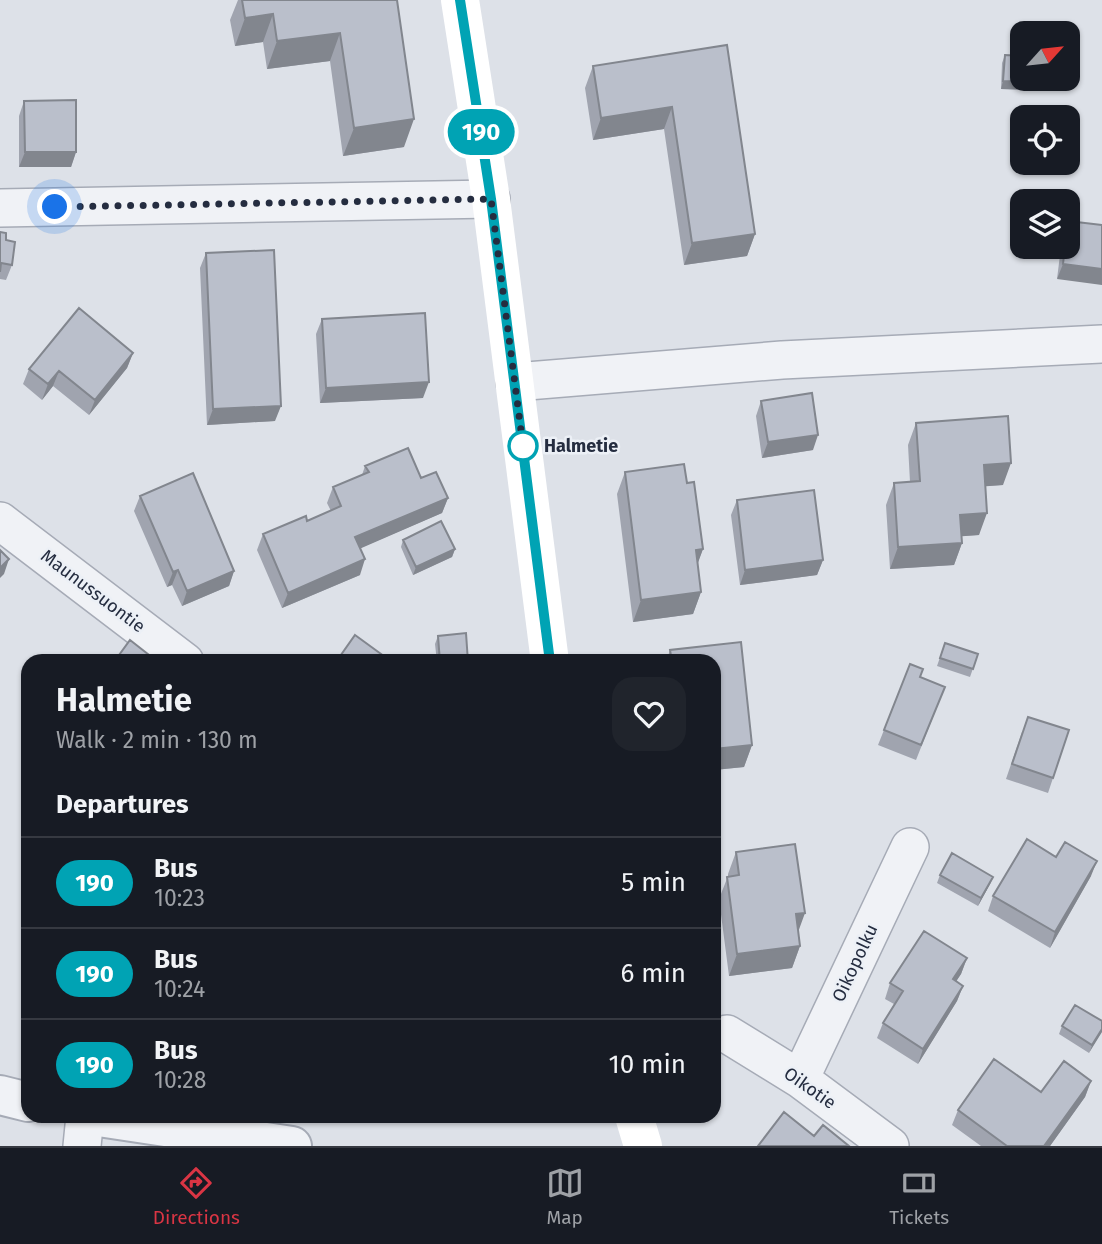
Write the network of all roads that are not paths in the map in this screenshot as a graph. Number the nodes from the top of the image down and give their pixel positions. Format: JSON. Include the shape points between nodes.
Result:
{"nodes":[{"id":1,"x":460,"y":0,"type":"edge"},
{"id":2,"x":491,"y":199,"type":"junction"},
{"id":3,"x":0,"y":208,"type":"edge"},
{"id":4,"x":1102,"y":344,"type":"edge"},
{"id":5,"x":515,"y":382,"type":"junction"},
{"id":6,"x":0,"y":521,"type":"edge"},
{"id":7,"x":175,"y":654,"type":"edge"},
{"id":8,"x":549,"y":654,"type":"edge"},
{"id":9,"x":910,"y":846,"type":"dead end"},
{"id":10,"x":727,"y":1034,"type":"dead end"},
{"id":11,"x":800,"y":1079,"type":"junction"},
{"id":12,"x":0,"y":1095,"type":"edge"},
{"id":13,"x":21,"y":1100,"type":"edge"},
{"id":14,"x":84,"y":1123,"type":"edge"},
{"id":15,"x":139,"y":1123,"type":"edge"},
{"id":16,"x":636,"y":1123,"type":"edge"},
{"id":17,"x":82,"y":1146,"type":"edge"},
{"id":18,"x":292,"y":1146,"type":"edge"},
{"id":19,"x":643,"y":1146,"type":"edge"},
{"id":20,"x":890,"y":1146,"type":"edge"}],
"edges":[{"from":1,"to":2,"type":"main road"},
{"from":2,"to":3,"type":"street"},
{"from":2,"to":5,"type":"main road"},
{"from":4,"to":5,"type":"street","via":[[782,360]]},
{"from":5,"to":8,"type":"main road"},
{"from":6,"to":7,"type":"street","name":"Maunussuontie"},
{"from":9,"to":11,"type":"street","name":"Oikopolku"},
{"from":10,"to":11,"type":"street","name":"Oikotie"},
{"from":11,"to":20,"type":"street","name":"Oikotie"},
{"from":12,"to":13,"type":"street"},
{"from":14,"to":17,"type":"street"},
{"from":15,"to":18,"type":"street"},
{"from":16,"to":19,"type":"main road"}]}
